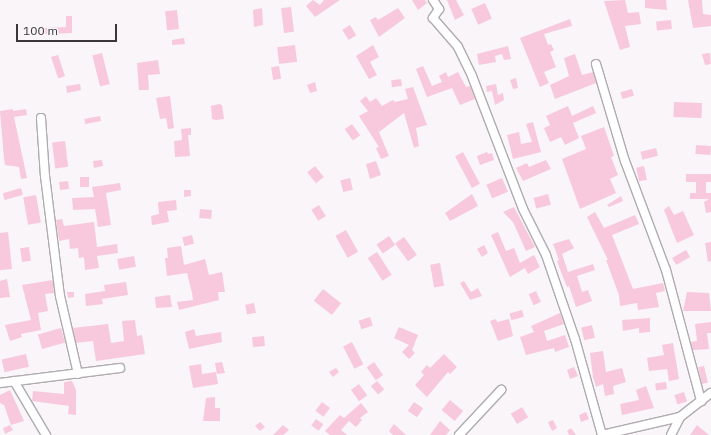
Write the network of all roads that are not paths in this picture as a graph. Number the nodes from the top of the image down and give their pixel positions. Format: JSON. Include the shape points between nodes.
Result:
{"nodes":[{"id":1,"x":433,"y":0,"type":"edge"},
{"id":2,"x":596,"y":64,"type":"dead end"},
{"id":3,"x":41,"y":118,"type":"dead end"},
{"id":4,"x":120,"y":368,"type":"dead end"},
{"id":5,"x":78,"y":374,"type":"junction"},
{"id":6,"x":14,"y":381,"type":"junction"},
{"id":7,"x":0,"y":383,"type":"edge"},
{"id":8,"x":501,"y":390,"type":"dead end"},
{"id":9,"x":711,"y":393,"type":"edge"},
{"id":10,"x":701,"y":400,"type":"junction"},
{"id":11,"x":680,"y":417,"type":"junction"},
{"id":12,"x":46,"y":435,"type":"edge"},
{"id":13,"x":459,"y":435,"type":"edge"},
{"id":14,"x":602,"y":435,"type":"edge"},
{"id":15,"x":672,"y":435,"type":"edge"}],
"edges":[{"from":1,"to":14,"type":"street","via":[[438,9],[433,18],[453,39],[470,70],[523,209],[546,255],[575,339]]},
{"from":2,"to":10,"type":"street","via":[[625,161],[666,270]]},
{"from":3,"to":5,"type":"street","via":[[45,176],[60,296]]},
{"from":4,"to":5,"type":"street"},
{"from":5,"to":6,"type":"street"},
{"from":6,"to":7,"type":"street"},
{"from":6,"to":12,"type":"street"},
{"from":8,"to":13,"type":"street"},
{"from":9,"to":10,"type":"street"},
{"from":10,"to":11,"type":"street"},
{"from":11,"to":14,"type":"street"},
{"from":11,"to":15,"type":"street"}]}
